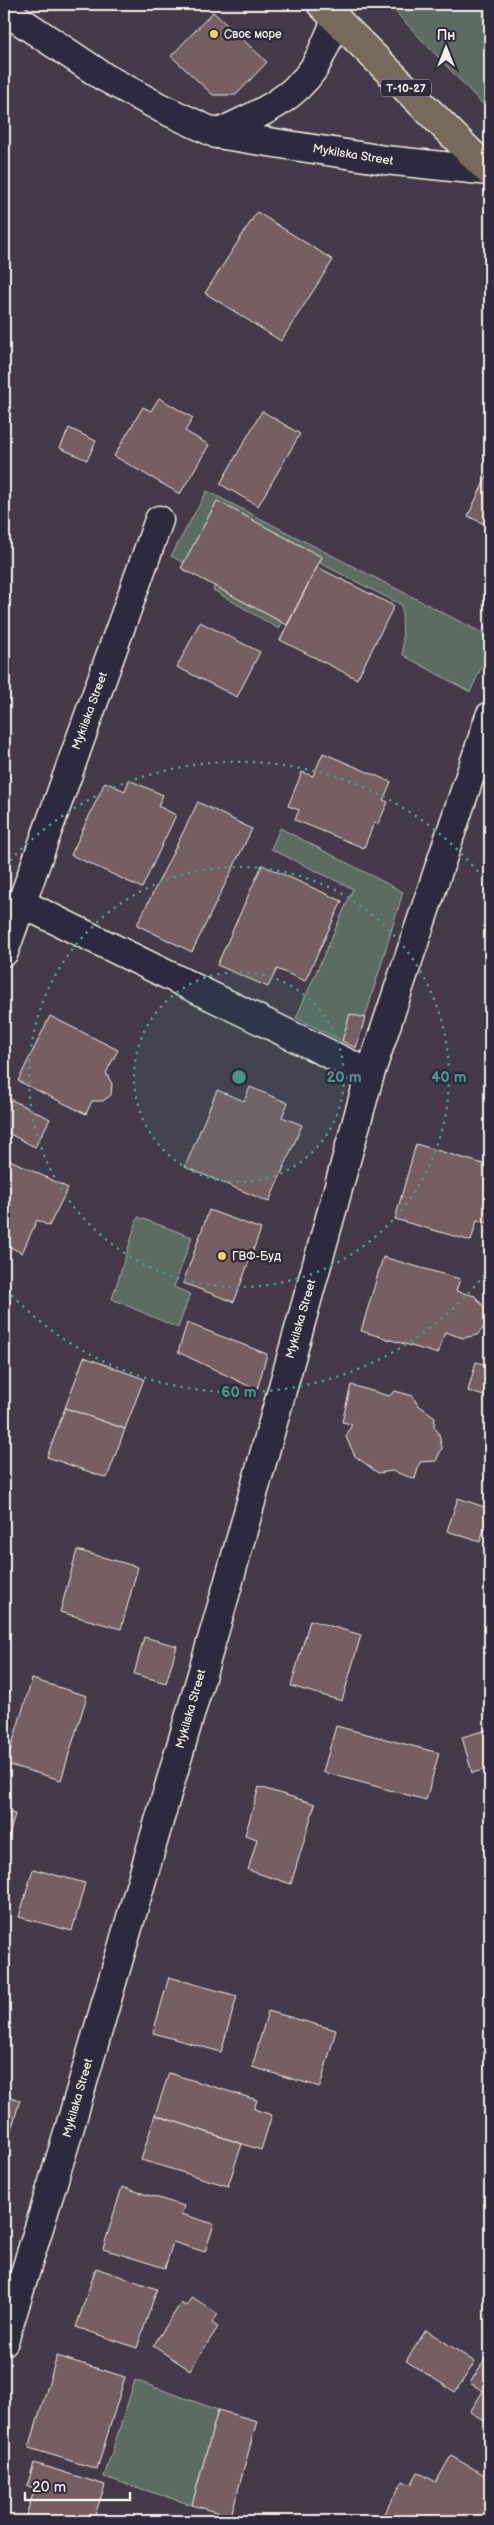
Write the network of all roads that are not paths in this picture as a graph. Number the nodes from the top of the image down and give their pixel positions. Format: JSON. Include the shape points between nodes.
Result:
{"nodes":[{"id":1,"x":4,"y":10,"type":"edge"},
{"id":2,"x":329,"y":12,"type":"edge"},
{"id":3,"x":217,"y":134,"type":"junction"},
{"id":4,"x":490,"y":171,"type":"edge"},
{"id":5,"x":159,"y":520,"type":"dead end"},
{"id":6,"x":490,"y":716,"type":"edge"},
{"id":7,"x":21,"y":903,"type":"junction"},
{"id":8,"x":4,"y":952,"type":"edge"},
{"id":9,"x":370,"y":1074,"type":"junction"},
{"id":10,"x":4,"y":2342,"type":"edge"}],
"edges":[{"from":1,"to":3,"type":"street","name":"Mykilska Street","via":[[104,77]]},
{"from":2,"to":3,"type":"street","via":[[314,67],[298,88],[278,104]]},
{"from":2,"to":4,"type":"highway","number":"Т-10-27"},
{"from":3,"to":4,"type":"street","name":"Mykilska Street","via":[[385,160]]},
{"from":5,"to":7,"type":"street","name":"Mykilska Street"},
{"from":6,"to":9,"type":"street","name":"Mykilska Street"},
{"from":7,"to":8,"type":"street","name":"Mykilska Street"},
{"from":7,"to":9,"type":"street"},
{"from":9,"to":10,"type":"street","name":"Mykilska Street","via":[[222,1603]]}]}
